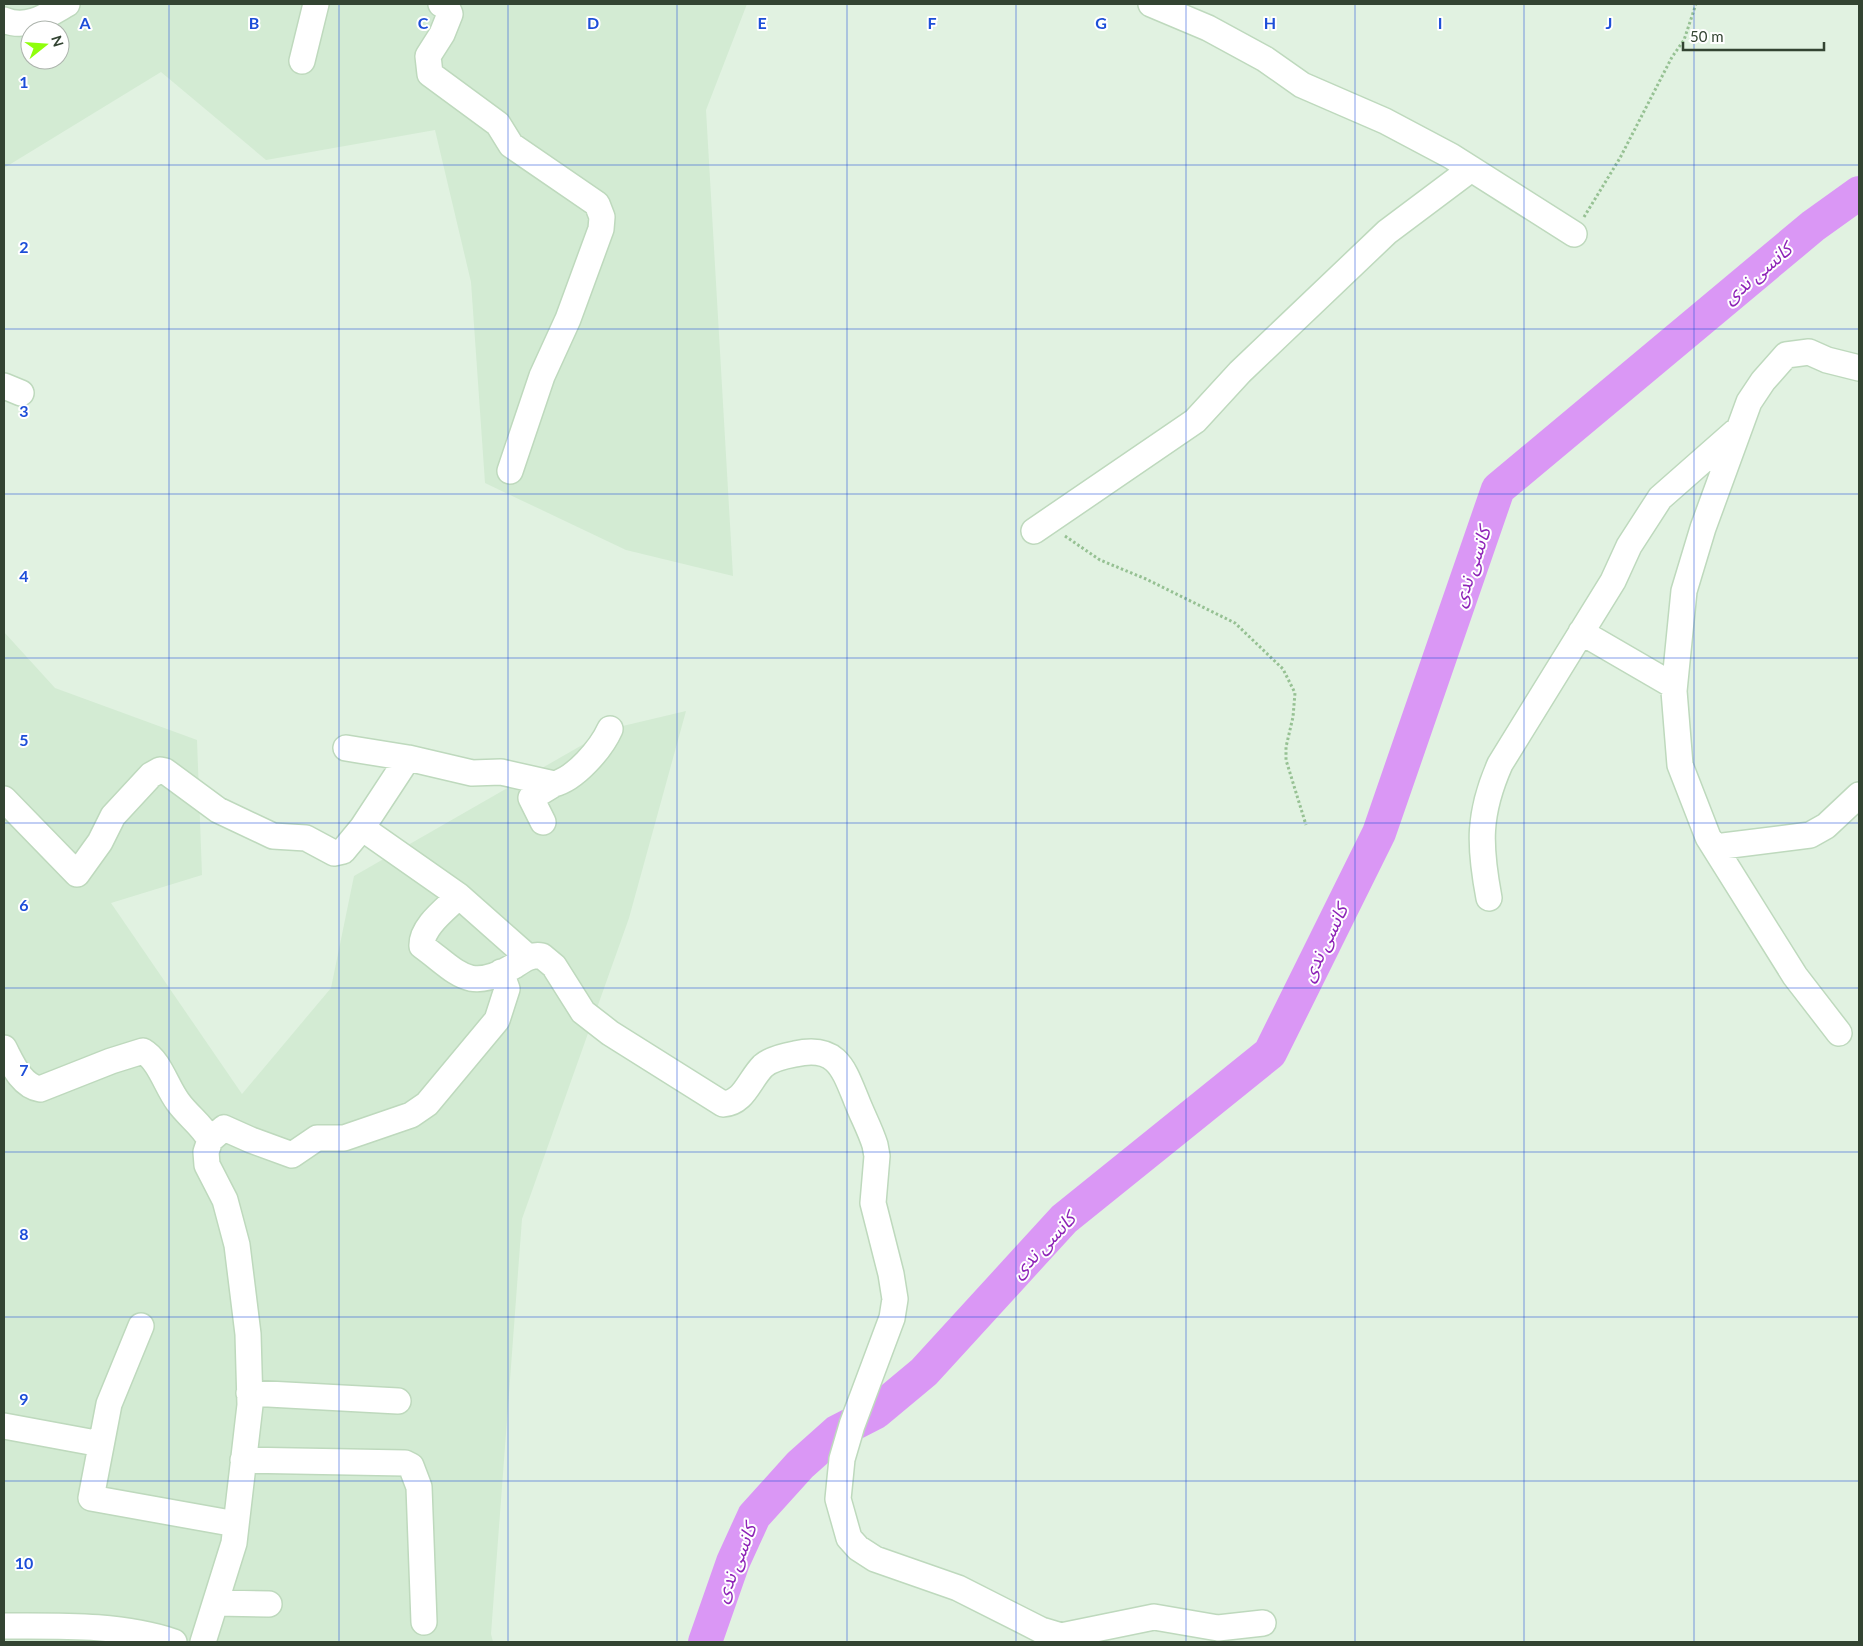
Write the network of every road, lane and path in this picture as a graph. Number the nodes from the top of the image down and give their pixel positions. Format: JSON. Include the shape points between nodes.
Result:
{"nodes":[{"id":1,"x":68,"y":4,"type":"edge"},
{"id":2,"x":316,"y":4,"type":"edge"},
{"id":3,"x":441,"y":4,"type":"edge"},
{"id":4,"x":1151,"y":4,"type":"edge"},
{"id":5,"x":1696,"y":4,"type":"edge"},
{"id":6,"x":4,"y":20,"type":"edge"},
{"id":7,"x":302,"y":61,"type":"dead end"},
{"id":8,"x":1471,"y":169,"type":"junction"},
{"id":9,"x":1574,"y":234,"type":"joint"},
{"id":10,"x":1859,"y":368,"type":"edge"},
{"id":11,"x":1739,"y":429,"type":"junction"},
{"id":12,"x":510,"y":471,"type":"dead end"},
{"id":13,"x":1040,"y":527,"type":"joint"},
{"id":14,"x":1581,"y":632,"type":"junction"},
{"id":15,"x":1674,"y":686,"type":"junction"},
{"id":16,"x":610,"y":729,"type":"dead end"},
{"id":17,"x":346,"y":748,"type":"dead end"},
{"id":18,"x":408,"y":758,"type":"junction"},
{"id":19,"x":554,"y":784,"type":"junction"},
{"id":20,"x":1859,"y":795,"type":"edge"},
{"id":21,"x":4,"y":799,"type":"edge"},
{"id":22,"x":543,"y":822,"type":"dead end"},
{"id":23,"x":1306,"y":825,"type":"dead end"},
{"id":24,"x":362,"y":828,"type":"junction"},
{"id":25,"x":1715,"y":847,"type":"junction"},
{"id":26,"x":459,"y":896,"type":"junction"},
{"id":27,"x":1489,"y":898,"type":"dead end"},
{"id":28,"x":528,"y":958,"type":"junction"},
{"id":29,"x":501,"y":972,"type":"junction"},
{"id":30,"x":1839,"y":1034,"type":"dead end"},
{"id":31,"x":4,"y":1048,"type":"edge"},
{"id":32,"x":210,"y":1140,"type":"junction"},
{"id":33,"x":141,"y":1326,"type":"dead end"},
{"id":34,"x":249,"y":1393,"type":"junction"},
{"id":35,"x":398,"y":1401,"type":"dead end"},
{"id":36,"x":4,"y":1426,"type":"edge"},
{"id":37,"x":101,"y":1444,"type":"junction"},
{"id":38,"x":243,"y":1460,"type":"junction"},
{"id":39,"x":236,"y":1524,"type":"junction"},
{"id":40,"x":216,"y":1603,"type":"junction"},
{"id":41,"x":269,"y":1604,"type":"dead end"},
{"id":42,"x":424,"y":1622,"type":"dead end"},
{"id":43,"x":1262,"y":1623,"type":"dead end"},
{"id":44,"x":4,"y":1626,"type":"edge"},
{"id":45,"x":159,"y":1640,"type":"edge"},
{"id":46,"x":203,"y":1642,"type":"edge"}],
"edges":[{"from":1,"to":6,"type":"street","via":[[29,23]]},
{"from":2,"to":7,"type":"street"},
{"from":3,"to":12,"type":"street","via":[[450,14],[428,56],[430,74],[498,124],[511,145],[597,204],[602,218],[598,238],[568,319],[542,376]]},
{"from":4,"to":8,"type":"street","via":[[1208,28],[1264,59],[1302,85],[1385,121]]},
{"from":5,"to":9,"type":"path","via":[[1684,40],[1672,56],[1620,158]]},
{"from":8,"to":9,"type":"street"},
{"from":8,"to":13,"type":"street","via":[[1387,232],[1240,372],[1196,421]]},
{"from":10,"to":11,"type":"street","via":[[1809,352],[1786,355],[1763,380],[1749,402]]},
{"from":11,"to":14,"type":"street","via":[[1660,498]]},
{"from":11,"to":15,"type":"street","via":[[1684,591]]},
{"from":13,"to":23,"type":"path","via":[[1100,560],[1146,579],[1235,624],[1283,669],[1295,693],[1286,760]]},
{"from":14,"to":15,"type":"street"},
{"from":14,"to":27,"type":"street","via":[[1500,764],[1488,790],[1481,832]]},
{"from":15,"to":25,"type":"street","via":[[1680,765],[1692,801]]},
{"from":16,"to":19,"type":"street","via":[[597,751],[582,766]]},
{"from":17,"to":18,"type":"street"},
{"from":18,"to":19,"type":"street","via":[[472,773],[501,772]]},
{"from":18,"to":24,"type":"street"},
{"from":19,"to":22,"type":"street","via":[[531,798]]},
{"from":20,"to":25,"type":"street","via":[[1826,826],[1810,835]]},
{"from":21,"to":24,"type":"street","via":[[77,874],[100,842],[113,816],[151,775],[160,770],[218,810],[273,836],[306,838],[334,853],[343,851]]},
{"from":24,"to":26,"type":"street"},
{"from":25,"to":30,"type":"street","via":[[1794,976]]},
{"from":26,"to":28,"type":"street"},
{"from":26,"to":29,"type":"street","via":[[427,929],[422,946],[468,978],[480,980]]},
{"from":28,"to":29,"type":"street"},
{"from":28,"to":43,"type":"street","via":[[535,955],[548,960],[579,1009],[610,1033],[723,1104],[738,1100],[764,1066],[790,1054],[815,1051],[827,1054],[836,1060],[848,1077],[875,1145],[873,1203],[894,1299],[892,1318],[842,1459],[838,1499],[849,1538],[858,1548],[875,1559],[958,1588],[1041,1630],[1061,1636],[1154,1617],[1218,1628]]},
{"from":29,"to":32,"type":"street","via":[[507,989],[497,1020],[427,1104],[411,1115],[344,1138],[317,1138],[292,1154],[224,1128]]},
{"from":31,"to":32,"type":"street","via":[[23,1079],[31,1088],[40,1089],[143,1051],[151,1056],[177,1101],[206,1131]]},
{"from":32,"to":34,"type":"street","via":[[206,1152],[207,1165],[225,1200],[237,1245],[248,1334]]},
{"from":33,"to":37,"type":"street","via":[[109,1404]]},
{"from":34,"to":35,"type":"street"},
{"from":34,"to":38,"type":"street"},
{"from":36,"to":37,"type":"street"},
{"from":37,"to":39,"type":"street","via":[[91,1498]]},
{"from":38,"to":39,"type":"street"},
{"from":38,"to":42,"type":"street","via":[[405,1463],[411,1466],[419,1487]]},
{"from":39,"to":40,"type":"street","via":[[229,1565]]},
{"from":40,"to":41,"type":"street"},
{"from":40,"to":46,"type":"street"},
{"from":44,"to":45,"type":"street","via":[[71,1627]]}]}
